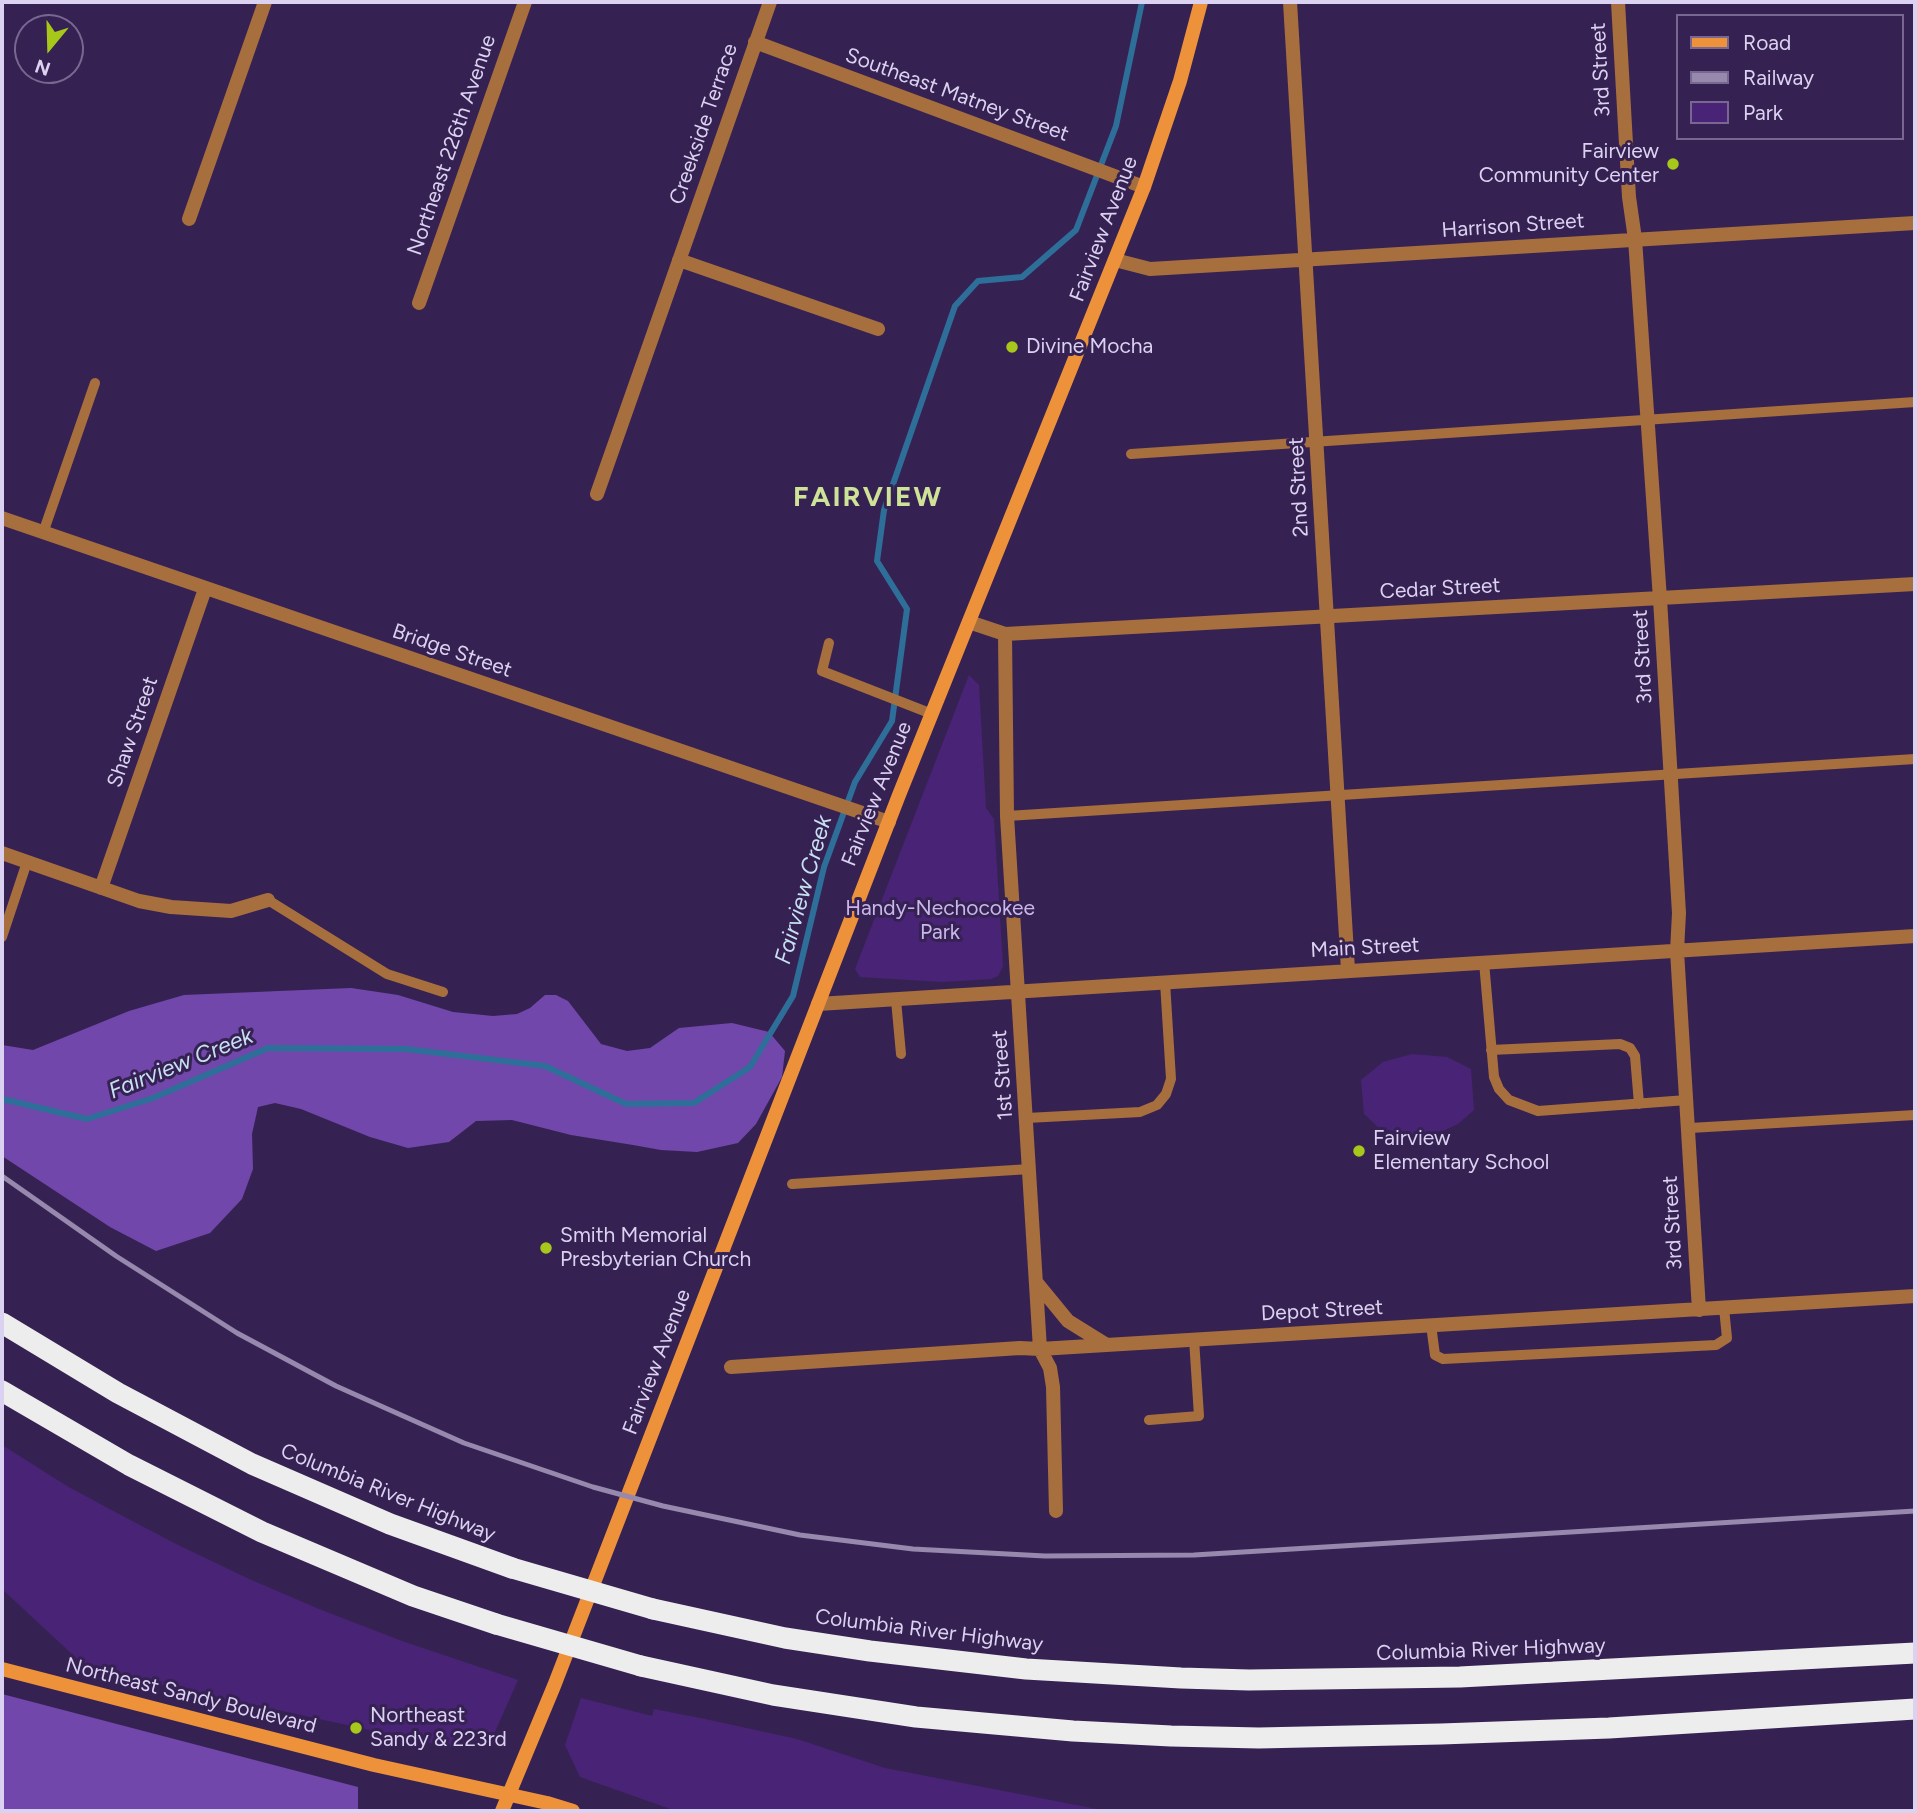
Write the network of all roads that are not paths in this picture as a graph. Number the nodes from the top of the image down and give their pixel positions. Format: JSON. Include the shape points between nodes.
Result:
{"nodes":[{"id":1,"x":265,"y":2,"type":"edge"},
{"id":2,"x":525,"y":2,"type":"edge"},
{"id":3,"x":770,"y":2,"type":"edge"},
{"id":4,"x":1201,"y":2,"type":"edge"},
{"id":5,"x":1290,"y":2,"type":"edge"},
{"id":6,"x":1618,"y":2,"type":"edge"},
{"id":7,"x":755,"y":42,"type":"junction"},
{"id":8,"x":1144,"y":187,"type":"junction"},
{"id":9,"x":189,"y":219,"type":"dead end"},
{"id":10,"x":1915,"y":223,"type":"edge"},
{"id":11,"x":1635,"y":239,"type":"junction"},
{"id":12,"x":679,"y":260,"type":"junction"},
{"id":13,"x":1115,"y":260,"type":"junction"},
{"id":14,"x":1305,"y":260,"type":"junction"},
{"id":15,"x":419,"y":303,"type":"dead end"},
{"id":16,"x":878,"y":329,"type":"dead end"},
{"id":17,"x":95,"y":383,"type":"dead end"},
{"id":18,"x":1915,"y":402,"type":"edge"},
{"id":19,"x":1648,"y":420,"type":"junction"},
{"id":20,"x":1317,"y":442,"type":"junction"},
{"id":21,"x":1130,"y":454,"type":"dead end"},
{"id":22,"x":597,"y":494,"type":"dead end"},
{"id":23,"x":2,"y":518,"type":"edge"},
{"id":24,"x":43,"y":533,"type":"junction"},
{"id":25,"x":1915,"y":584,"type":"edge"},
{"id":26,"x":205,"y":589,"type":"junction"},
{"id":27,"x":1660,"y":599,"type":"junction"},
{"id":28,"x":1327,"y":615,"type":"junction"},
{"id":29,"x":969,"y":622,"type":"junction"},
{"id":30,"x":1004,"y":634,"type":"junction"},
{"id":31,"x":829,"y":643,"type":"dead end"},
{"id":32,"x":932,"y":714,"type":"junction"},
{"id":33,"x":1915,"y":759,"type":"edge"},
{"id":34,"x":1671,"y":774,"type":"junction"},
{"id":35,"x":1338,"y":795,"type":"junction"},
{"id":36,"x":1007,"y":816,"type":"junction"},
{"id":37,"x":888,"y":822,"type":"junction"},
{"id":38,"x":2,"y":853,"type":"edge"},
{"id":39,"x":27,"y":862,"type":"junction"},
{"id":40,"x":101,"y":888,"type":"junction"},
{"id":41,"x":268,"y":900,"type":"joint"},
{"id":42,"x":1915,"y":936,"type":"edge"},
{"id":43,"x":2,"y":937,"type":"edge"},
{"id":44,"x":1677,"y":951,"type":"junction"},
{"id":45,"x":1484,"y":962,"type":"junction"},
{"id":46,"x":1348,"y":970,"type":"junction"},
{"id":47,"x":1165,"y":982,"type":"junction"},
{"id":48,"x":443,"y":992,"type":"dead end"},
{"id":49,"x":1018,"y":992,"type":"junction"},
{"id":50,"x":896,"y":1000,"type":"junction"},
{"id":51,"x":818,"y":1004,"type":"junction"},
{"id":52,"x":1492,"y":1049,"type":"junction"},
{"id":53,"x":901,"y":1054,"type":"dead end"},
{"id":54,"x":1687,"y":1100,"type":"junction"},
{"id":55,"x":1639,"y":1104,"type":"junction"},
{"id":56,"x":1915,"y":1115,"type":"edge"},
{"id":57,"x":1027,"y":1118,"type":"junction"},
{"id":58,"x":1689,"y":1128,"type":"junction"},
{"id":59,"x":1030,"y":1169,"type":"junction"},
{"id":60,"x":792,"y":1184,"type":"dead end"},
{"id":61,"x":1037,"y":1282,"type":"junction"},
{"id":62,"x":1915,"y":1296,"type":"edge"},
{"id":63,"x":1724,"y":1308,"type":"junction"},
{"id":64,"x":1699,"y":1310,"type":"junction"},
{"id":65,"x":2,"y":1323,"type":"edge"},
{"id":66,"x":1431,"y":1325,"type":"junction"},
{"id":67,"x":1194,"y":1339,"type":"junction"},
{"id":68,"x":1106,"y":1345,"type":"junction"},
{"id":69,"x":1040,"y":1349,"type":"junction"},
{"id":70,"x":731,"y":1367,"type":"dead end"},
{"id":71,"x":2,"y":1391,"type":"edge"},
{"id":72,"x":1149,"y":1420,"type":"dead end"},
{"id":73,"x":1056,"y":1511,"type":"dead end"},
{"id":74,"x":1915,"y":1653,"type":"edge"},
{"id":75,"x":2,"y":1669,"type":"edge"},
{"id":76,"x":1915,"y":1709,"type":"edge"},
{"id":77,"x":509,"y":1795,"type":"junction"},
{"id":78,"x":502,"y":1811,"type":"edge"},
{"id":79,"x":573,"y":1811,"type":"edge"}],
"edges":[{"from":1,"to":9,"type":"street"},
{"from":2,"to":15,"type":"street","name":"Northeast 226th Avenue"},
{"from":3,"to":7,"type":"street","name":"Creekside Terrace"},
{"from":4,"to":8,"type":"main road","name":"Fairview Avenue"},
{"from":5,"to":14,"type":"street","name":"2nd Street"},
{"from":6,"to":11,"type":"street","name":"3rd Street"},
{"from":7,"to":8,"type":"street","name":"Southeast Matney Street"},
{"from":7,"to":12,"type":"street","name":"Creekside Terrace"},
{"from":8,"to":13,"type":"main road","name":"Fairview Avenue"},
{"from":10,"to":11,"type":"street","name":"Harrison Street"},
{"from":11,"to":14,"type":"street","name":"Harrison Street"},
{"from":11,"to":19,"type":"street","name":"3rd Street"},
{"from":12,"to":16,"type":"street"},
{"from":12,"to":22,"type":"street","name":"Creekside Terrace"},
{"from":13,"to":14,"type":"street","name":"Harrison Street","via":[[1150,269]]},
{"from":13,"to":29,"type":"main road","name":"Fairview Avenue"},
{"from":14,"to":20,"type":"street","name":"2nd Street"},
{"from":17,"to":24,"type":"lane"},
{"from":18,"to":19,"type":"lane"},
{"from":19,"to":20,"type":"lane"},
{"from":19,"to":27,"type":"street","name":"3rd Street"},
{"from":20,"to":21,"type":"lane"},
{"from":20,"to":28,"type":"street","name":"2nd Street"},
{"from":23,"to":24,"type":"street","name":"Bridge Street"},
{"from":24,"to":26,"type":"street","name":"Bridge Street"},
{"from":25,"to":27,"type":"street","name":"Cedar Street"},
{"from":26,"to":37,"type":"street","name":"Bridge Street"},
{"from":26,"to":40,"type":"street","name":"Shaw Street"},
{"from":27,"to":28,"type":"street","name":"Cedar Street"},
{"from":27,"to":34,"type":"street","name":"3rd Street"},
{"from":28,"to":30,"type":"street","name":"Cedar Street"},
{"from":28,"to":35,"type":"street","name":"2nd Street"},
{"from":29,"to":30,"type":"street","name":"Cedar Street"},
{"from":29,"to":32,"type":"main road","name":"Fairview Avenue"},
{"from":30,"to":36,"type":"street","name":"1st Street"},
{"from":31,"to":32,"type":"lane","via":[[822,671]]},
{"from":32,"to":37,"type":"main road","name":"Fairview Avenue"},
{"from":33,"to":34,"type":"lane"},
{"from":34,"to":35,"type":"lane"},
{"from":34,"to":44,"type":"street","name":"3rd Street"},
{"from":35,"to":36,"type":"lane"},
{"from":35,"to":46,"type":"street","name":"2nd Street"},
{"from":36,"to":49,"type":"street","name":"1st Street"},
{"from":37,"to":51,"type":"main road","name":"Fairview Avenue"},
{"from":38,"to":39,"type":"street"},
{"from":39,"to":40,"type":"street"},
{"from":39,"to":43,"type":"lane"},
{"from":40,"to":41,"type":"street","via":[[172,908],[231,911]]},
{"from":41,"to":48,"type":"lane","via":[[387,974]]},
{"from":42,"to":44,"type":"street","name":"Main Street"},
{"from":44,"to":45,"type":"street","name":"Main Street"},
{"from":44,"to":54,"type":"street","name":"3rd Street"},
{"from":45,"to":46,"type":"street","name":"Main Street"},
{"from":45,"to":52,"type":"lane"},
{"from":46,"to":47,"type":"street","name":"Main Street"},
{"from":47,"to":49,"type":"street","name":"Main Street"},
{"from":47,"to":57,"type":"lane","via":[[1171,1079],[1157,1105],[1140,1112]]},
{"from":49,"to":50,"type":"street","name":"Main Street"},
{"from":49,"to":57,"type":"street","name":"1st Street"},
{"from":50,"to":51,"type":"street","name":"Main Street"},
{"from":50,"to":53,"type":"lane"},
{"from":51,"to":77,"type":"main road","name":"Fairview Avenue"},
{"from":52,"to":55,"type":"lane","via":[[1499,1089],[1523,1107],[1538,1111]]},
{"from":52,"to":55,"type":"lane","via":[[1620,1044],[1635,1056]]},
{"from":54,"to":55,"type":"lane"},
{"from":54,"to":58,"type":"street","name":"3rd Street"},
{"from":56,"to":58,"type":"lane"},
{"from":57,"to":59,"type":"street","name":"1st Street"},
{"from":58,"to":64,"type":"street","name":"3rd Street"},
{"from":59,"to":60,"type":"lane"},
{"from":59,"to":61,"type":"street","name":"1st Street"},
{"from":61,"to":68,"type":"street","via":[[1068,1321]]},
{"from":61,"to":69,"type":"street","name":"1st Street"},
{"from":62,"to":63,"type":"street","name":"Depot Street"},
{"from":63,"to":64,"type":"street","name":"Depot Street"},
{"from":63,"to":66,"type":"lane","via":[[1727,1338],[1716,1345],[1443,1359],[1435,1355]]},
{"from":64,"to":66,"type":"street","name":"Depot Street"},
{"from":65,"to":74,"type":"highway","name":"Columbia River Highway","bridge":true,"via":[[118,1393],[252,1464],[390,1524],[512,1568],[653,1609],[786,1638],[1026,1669],[1195,1678],[1473,1676]]},
{"from":66,"to":67,"type":"street","name":"Depot Street"},
{"from":67,"to":68,"type":"street","name":"Depot Street"},
{"from":67,"to":72,"type":"lane","via":[[1199,1416]]},
{"from":68,"to":69,"type":"street","name":"Depot Street"},
{"from":69,"to":70,"type":"street","name":"Depot Street"},
{"from":69,"to":73,"type":"street","name":"1st Street","via":[[1053,1387]]},
{"from":71,"to":76,"type":"highway","bridge":true,"via":[[129,1465],[262,1532],[413,1596],[641,1666],[773,1695],[916,1717],[1171,1736],[1506,1732]]},
{"from":75,"to":77,"type":"main road","name":"Northeast Sandy Boulevard"},
{"from":77,"to":78,"type":"main road","name":"Fairview Avenue"},
{"from":77,"to":79,"type":"main road","name":"Northeast Sandy Boulevard"}]}
